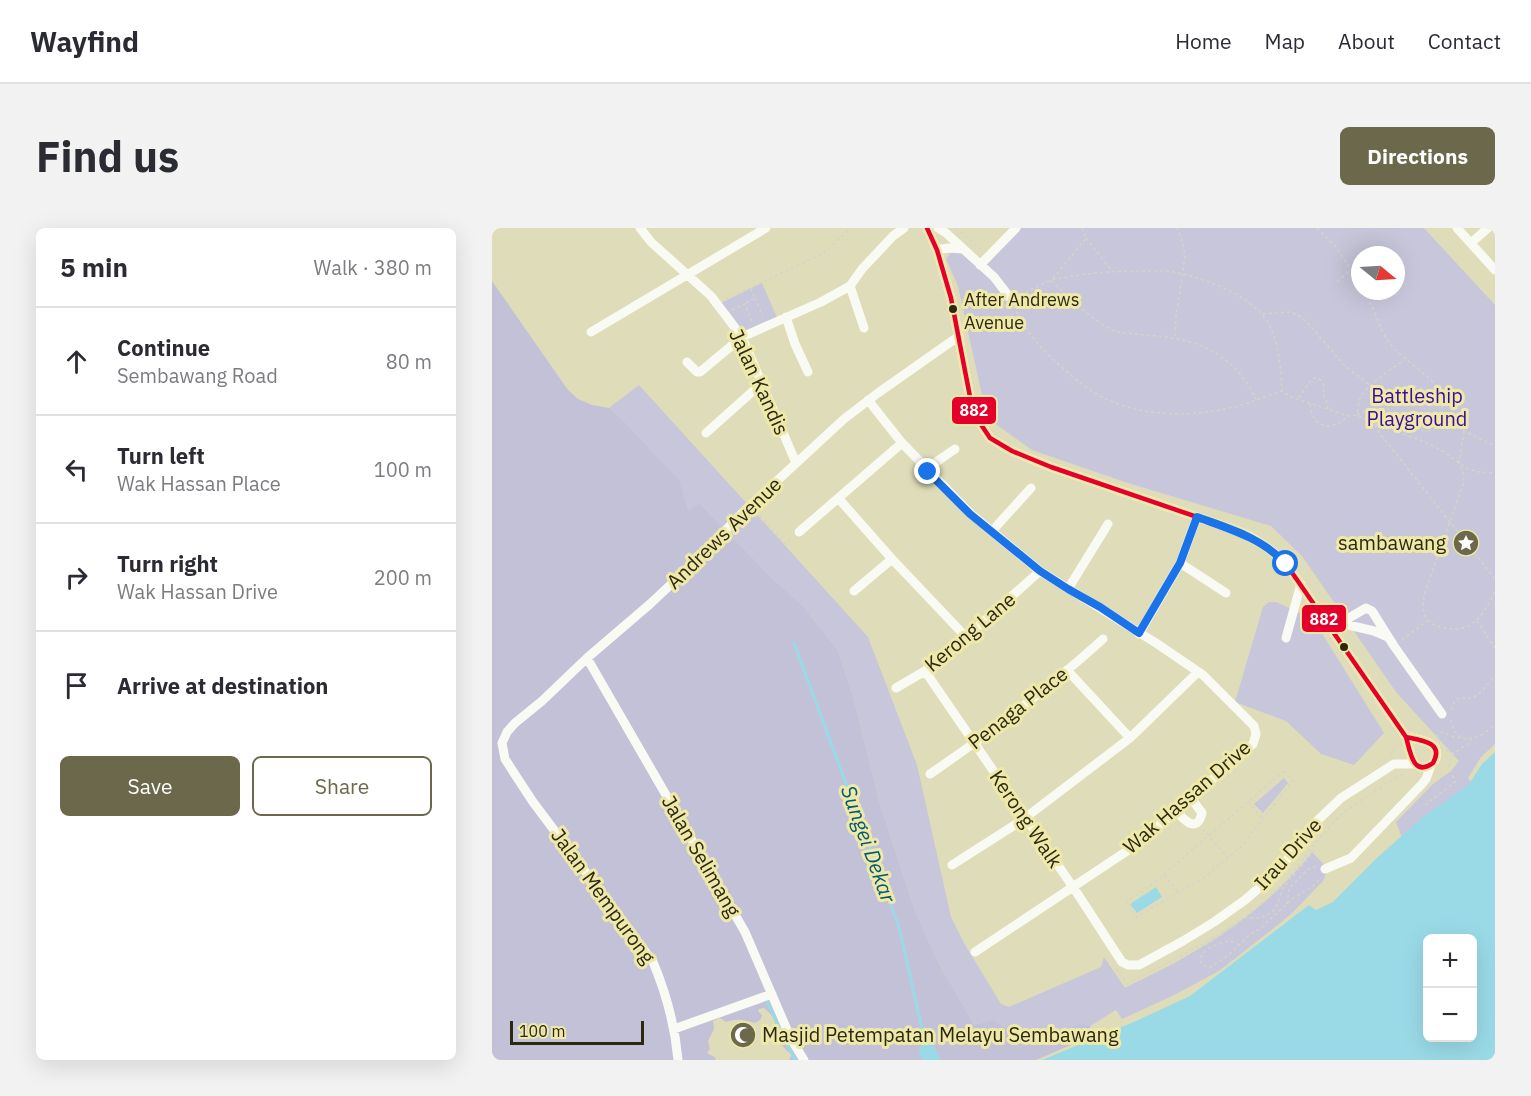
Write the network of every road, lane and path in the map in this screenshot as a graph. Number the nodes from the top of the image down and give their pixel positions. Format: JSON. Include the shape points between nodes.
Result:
{"nodes":[{"id":1,"x":640,"y":228,"type":"edge"},
{"id":2,"x":766,"y":228,"type":"edge"},
{"id":3,"x":852,"y":228,"type":"edge"},
{"id":4,"x":904,"y":228,"type":"edge"},
{"id":5,"x":927,"y":228,"type":"edge"},
{"id":6,"x":938,"y":228,"type":"edge"},
{"id":7,"x":956,"y":228,"type":"edge"},
{"id":8,"x":1016,"y":228,"type":"edge"},
{"id":9,"x":1082,"y":228,"type":"edge"},
{"id":10,"x":1177,"y":228,"type":"edge"},
{"id":11,"x":1317,"y":228,"type":"edge"},
{"id":12,"x":1457,"y":228,"type":"edge"},
{"id":13,"x":1488,"y":228,"type":"edge"},
{"id":14,"x":1086,"y":238,"type":"junction"},
{"id":15,"x":1472,"y":243,"type":"junction"},
{"id":16,"x":963,"y":249,"type":"junction"},
{"id":17,"x":937,"y":250,"type":"junction"},
{"id":18,"x":989,"y":256,"type":"junction"},
{"id":19,"x":980,"y":265,"type":"junction"},
{"id":20,"x":1350,"y":269,"type":"joint"},
{"id":21,"x":1495,"y":270,"type":"edge"},
{"id":22,"x":1113,"y":272,"type":"junction"},
{"id":23,"x":689,"y":274,"type":"junction"},
{"id":24,"x":1183,"y":274,"type":"junction"},
{"id":25,"x":1051,"y":281,"type":"junction"},
{"id":26,"x":1337,"y":282,"type":"dead end"},
{"id":27,"x":850,"y":286,"type":"junction"},
{"id":28,"x":750,"y":287,"type":"junction"},
{"id":29,"x":755,"y":298,"type":"junction"},
{"id":30,"x":1011,"y":299,"type":"junction"},
{"id":31,"x":1369,"y":300,"type":"edge"},
{"id":32,"x":721,"y":302,"type":"dead end"},
{"id":33,"x":745,"y":304,"type":"junction"},
{"id":34,"x":729,"y":312,"type":"dead end"},
{"id":35,"x":1262,"y":314,"type":"junction"},
{"id":36,"x":763,"y":316,"type":"dead end"},
{"id":37,"x":786,"y":318,"type":"junction"},
{"id":38,"x":755,"y":328,"type":"dead end"},
{"id":39,"x":864,"y":328,"type":"dead end"},
{"id":40,"x":591,"y":332,"type":"dead end"},
{"id":41,"x":959,"y":336,"type":"junction"},
{"id":42,"x":1175,"y":337,"type":"junction"},
{"id":43,"x":742,"y":338,"type":"junction"},
{"id":44,"x":1405,"y":359,"type":"junction"},
{"id":45,"x":687,"y":362,"type":"dead end"},
{"id":46,"x":808,"y":372,"type":"dead end"},
{"id":47,"x":763,"y":382,"type":"junction"},
{"id":48,"x":1371,"y":386,"type":"junction"},
{"id":49,"x":1282,"y":392,"type":"junction"},
{"id":50,"x":1257,"y":399,"type":"junction"},
{"id":51,"x":1298,"y":399,"type":"junction"},
{"id":52,"x":868,"y":400,"type":"junction"},
{"id":53,"x":1310,"y":404,"type":"junction"},
{"id":54,"x":1329,"y":410,"type":"junction"},
{"id":55,"x":1357,"y":415,"type":"junction"},
{"id":56,"x":1348,"y":416,"type":"junction"},
{"id":57,"x":1394,"y":416,"type":"junction"},
{"id":58,"x":1374,"y":424,"type":"junction"},
{"id":59,"x":1407,"y":428,"type":"junction"},
{"id":60,"x":1464,"y":430,"type":"junction"},
{"id":61,"x":706,"y":433,"type":"dead end"},
{"id":62,"x":1405,"y":435,"type":"junction"},
{"id":63,"x":902,"y":443,"type":"junction"},
{"id":64,"x":1495,"y":446,"type":"edge"},
{"id":65,"x":955,"y":449,"type":"dead end"},
{"id":66,"x":1459,"y":463,"type":"junction"},
{"id":67,"x":796,"y":464,"type":"junction"},
{"id":68,"x":926,"y":470,"type":"junction"},
{"id":69,"x":1495,"y":473,"type":"edge"},
{"id":70,"x":1031,"y":488,"type":"dead end"},
{"id":71,"x":839,"y":499,"type":"junction"},
{"id":72,"x":753,"y":509,"type":"dead end"},
{"id":73,"x":1197,"y":517,"type":"junction"},
{"id":74,"x":1450,"y":522,"type":"junction"},
{"id":75,"x":1108,"y":524,"type":"dead end"},
{"id":76,"x":992,"y":531,"type":"junction"},
{"id":77,"x":799,"y":532,"type":"joint"},
{"id":78,"x":892,"y":559,"type":"junction"},
{"id":79,"x":1180,"y":563,"type":"junction"},
{"id":80,"x":1040,"y":571,"type":"junction"},
{"id":81,"x":1495,"y":579,"type":"edge"},
{"id":82,"x":1301,"y":584,"type":"junction"},
{"id":83,"x":1068,"y":589,"type":"junction"},
{"id":84,"x":854,"y":591,"type":"dead end"},
{"id":85,"x":1495,"y":591,"type":"edge"},
{"id":86,"x":1227,"y":593,"type":"dead end"},
{"id":87,"x":1428,"y":620,"type":"junction"},
{"id":88,"x":1476,"y":621,"type":"junction"},
{"id":89,"x":1336,"y":625,"type":"junction"},
{"id":90,"x":1139,"y":633,"type":"junction"},
{"id":91,"x":966,"y":637,"type":"junction"},
{"id":92,"x":1388,"y":637,"type":"junction"},
{"id":93,"x":1286,"y":638,"type":"dead end"},
{"id":94,"x":1103,"y":639,"type":"dead end"},
{"id":95,"x":1394,"y":646,"type":"junction"},
{"id":96,"x":1495,"y":648,"type":"edge"},
{"id":97,"x":587,"y":658,"type":"junction"},
{"id":98,"x":1067,"y":670,"type":"junction"},
{"id":99,"x":925,"y":671,"type":"junction"},
{"id":100,"x":1198,"y":672,"type":"junction"},
{"id":101,"x":1495,"y":675,"type":"edge"},
{"id":102,"x":896,"y":688,"type":"dead end"},
{"id":103,"x":1442,"y":714,"type":"dead end"},
{"id":104,"x":1495,"y":724,"type":"edge"},
{"id":105,"x":1406,"y":737,"type":"junction"},
{"id":106,"x":1131,"y":738,"type":"junction"},
{"id":107,"x":1462,"y":738,"type":"junction"},
{"id":108,"x":1472,"y":739,"type":"junction"},
{"id":109,"x":1431,"y":740,"type":"junction"},
{"id":110,"x":974,"y":742,"type":"junction"},
{"id":111,"x":502,"y":743,"type":"joint"},
{"id":112,"x":1396,"y":746,"type":"dead end"},
{"id":113,"x":1445,"y":749,"type":"dead end"},
{"id":114,"x":1411,"y":751,"type":"junction"},
{"id":115,"x":1455,"y":754,"type":"junction"},
{"id":116,"x":1384,"y":761,"type":"dead end"},
{"id":117,"x":1404,"y":764,"type":"junction"},
{"id":118,"x":1415,"y":765,"type":"junction"},
{"id":119,"x":1431,"y":765,"type":"junction"},
{"id":120,"x":930,"y":774,"type":"dead end"},
{"id":121,"x":1191,"y":798,"type":"junction"},
{"id":122,"x":1248,"y":802,"type":"junction"},
{"id":123,"x":1425,"y":804,"type":"dead end"},
{"id":124,"x":1176,"y":811,"type":"junction"},
{"id":125,"x":1025,"y":817,"type":"junction"},
{"id":126,"x":1263,"y":819,"type":"junction"},
{"id":127,"x":1198,"y":822,"type":"junction"},
{"id":128,"x":1209,"y":835,"type":"junction"},
{"id":129,"x":1312,"y":849,"type":"junction"},
{"id":130,"x":1228,"y":858,"type":"junction"},
{"id":131,"x":952,"y":866,"type":"dead end"},
{"id":132,"x":1325,"y":869,"type":"junction"},
{"id":133,"x":1163,"y":875,"type":"junction"},
{"id":134,"x":1073,"y":887,"type":"junction"},
{"id":135,"x":1178,"y":893,"type":"junction"},
{"id":136,"x":1287,"y":904,"type":"junction"},
{"id":137,"x":1272,"y":912,"type":"junction"},
{"id":138,"x":1275,"y":917,"type":"junction"},
{"id":139,"x":1205,"y":943,"type":"junction"},
{"id":140,"x":1239,"y":945,"type":"junction"},
{"id":141,"x":975,"y":952,"type":"dead end"},
{"id":142,"x":1114,"y":965,"type":"dead end"},
{"id":143,"x":1128,"y":965,"type":"joint"},
{"id":144,"x":772,"y":994,"type":"junction"},
{"id":145,"x":674,"y":1029,"type":"junction"},
{"id":146,"x":678,"y":1060,"type":"edge"},
{"id":147,"x":804,"y":1060,"type":"edge"}],
"edges":[{"from":1,"to":23,"type":"street","name":"Jalan Kandis"},
{"from":2,"to":23,"type":"street"},
{"from":3,"to":28,"type":"path","via":[[824,254]]},
{"from":4,"to":27,"type":"street"},
{"from":5,"to":17,"type":"street"},
{"from":6,"to":16,"type":"street"},
{"from":7,"to":18,"type":"path"},
{"from":8,"to":18,"type":"street"},
{"from":9,"to":14,"type":"path"},
{"from":10,"to":24,"type":"path","via":[[1185,256]]},
{"from":11,"to":20,"type":"path","via":[[1337,248]]},
{"from":12,"to":15,"type":"street"},
{"from":13,"to":15,"type":"street"},
{"from":14,"to":22,"type":"path"},
{"from":14,"to":25,"type":"path"},
{"from":15,"to":21,"type":"street"},
{"from":16,"to":17,"type":"street"},
{"from":16,"to":19,"type":"street"},
{"from":17,"to":41,"type":"street"},
{"from":18,"to":19,"type":"street"},
{"from":19,"to":30,"type":"street"},
{"from":20,"to":26,"type":"path"},
{"from":22,"to":24,"type":"path"},
{"from":22,"to":25,"type":"path"},
{"from":23,"to":40,"type":"street"},
{"from":23,"to":43,"type":"street","name":"Jalan Kandis"},
{"from":24,"to":35,"type":"path","via":[[1226,289]]},
{"from":24,"to":42,"type":"path"},
{"from":25,"to":30,"type":"path"},
{"from":25,"to":42,"type":"path","via":[[1110,329]]},
{"from":27,"to":37,"type":"street"},
{"from":27,"to":39,"type":"street"},
{"from":28,"to":29,"type":"path"},
{"from":28,"to":32,"type":"path"},
{"from":29,"to":33,"type":"path"},
{"from":29,"to":36,"type":"path"},
{"from":30,"to":50,"type":"path","via":[[1017,314],[1050,358],[1084,386],[1115,402],[1175,414],[1226,409]]},
{"from":31,"to":44,"type":"path","via":[[1383,333]]},
{"from":33,"to":34,"type":"path"},
{"from":33,"to":38,"type":"path"},
{"from":35,"to":48,"type":"path","via":[[1298,315],[1344,365]]},
{"from":35,"to":49,"type":"path","via":[[1279,354]]},
{"from":37,"to":43,"type":"street"},
{"from":37,"to":46,"type":"street"},
{"from":41,"to":52,"type":"street","name":"Andrews Avenue"},
{"from":41,"to":73,"type":"street","via":[[971,402],[990,438],[1051,467]]},
{"from":42,"to":50,"type":"path","via":[[1208,348],[1226,360]]},
{"from":43,"to":45,"type":"street","via":[[699,372]]},
{"from":43,"to":47,"type":"street","name":"Jalan Kandis"},
{"from":44,"to":48,"type":"path"},
{"from":44,"to":60,"type":"path","via":[[1448,397]]},
{"from":47,"to":61,"type":"street"},
{"from":47,"to":67,"type":"street","name":"Jalan Kandis"},
{"from":48,"to":55,"type":"path","via":[[1358,402]]},
{"from":49,"to":50,"type":"path"},
{"from":49,"to":51,"type":"path"},
{"from":51,"to":53,"type":"path"},
{"from":51,"to":54,"type":"path","via":[[1311,380],[1321,379]]},
{"from":52,"to":63,"type":"street","name":"Wak Hassan Drive"},
{"from":52,"to":67,"type":"street","name":"Andrews Avenue"},
{"from":53,"to":54,"type":"path"},
{"from":53,"to":56,"type":"path","via":[[1312,417],[1326,426],[1338,424]]},
{"from":54,"to":56,"type":"path"},
{"from":55,"to":56,"type":"path"},
{"from":55,"to":57,"type":"path","via":[[1369,409]]},
{"from":55,"to":58,"type":"path"},
{"from":57,"to":59,"type":"path"},
{"from":57,"to":59,"type":"path","via":[[1386,404],[1388,394],[1398,388],[1414,386],[1438,397],[1443,414],[1434,429]]},
{"from":58,"to":62,"type":"path"},
{"from":58,"to":74,"type":"path"},
{"from":59,"to":62,"type":"path"},
{"from":60,"to":64,"type":"path"},
{"from":60,"to":66,"type":"path"},
{"from":62,"to":66,"type":"path","via":[[1441,450]]},
{"from":63,"to":68,"type":"street","name":"Wak Hassan Drive"},
{"from":63,"to":71,"type":"street"},
{"from":65,"to":68,"type":"street"},
{"from":66,"to":69,"type":"path","via":[[1468,469]]},
{"from":66,"to":74,"type":"path","via":[[1464,482]]},
{"from":67,"to":97,"type":"street","name":"Andrews Avenue","via":[[650,604]]},
{"from":68,"to":76,"type":"street","name":"Wak Hassan Drive"},
{"from":70,"to":76,"type":"street"},
{"from":71,"to":77,"type":"street"},
{"from":71,"to":78,"type":"street"},
{"from":72,"to":77,"type":"path","via":[[785,544]]},
{"from":73,"to":79,"type":"street"},
{"from":73,"to":82,"type":"street","via":[[1254,538],[1278,554]]},
{"from":74,"to":81,"type":"path"},
{"from":74,"to":87,"type":"path","via":[[1423,599]]},
{"from":75,"to":83,"type":"street"},
{"from":76,"to":80,"type":"street","name":"Wak Hassan Drive"},
{"from":78,"to":84,"type":"street"},
{"from":78,"to":91,"type":"street"},
{"from":79,"to":86,"type":"street"},
{"from":79,"to":90,"type":"street"},
{"from":80,"to":83,"type":"street","name":"Wak Hassan Drive"},
{"from":80,"to":91,"type":"street","name":"Kerong Lane"},
{"from":82,"to":89,"type":"street"},
{"from":82,"to":93,"type":"street"},
{"from":83,"to":90,"type":"street","name":"Wak Hassan Drive"},
{"from":85,"to":88,"type":"path"},
{"from":87,"to":88,"type":"path","via":[[1433,625],[1453,629]]},
{"from":87,"to":95,"type":"path"},
{"from":88,"to":96,"type":"path"},
{"from":89,"to":92,"type":"street"},
{"from":89,"to":92,"type":"street","via":[[1369,608]]},
{"from":89,"to":105,"type":"street"},
{"from":90,"to":100,"type":"street","name":"Wak Hassan Drive"},
{"from":91,"to":99,"type":"street","name":"Kerong Lane"},
{"from":92,"to":95,"type":"street"},
{"from":94,"to":98,"type":"street","name":"Penaga Place"},
{"from":95,"to":103,"type":"street"},
{"from":97,"to":111,"type":"street","name":"Andrews Avenue","via":[[515,723]]},
{"from":97,"to":144,"type":"street","name":"Jalan Selimang","via":[[746,932]]},
{"from":98,"to":106,"type":"street"},
{"from":98,"to":110,"type":"street","name":"Penaga Place"},
{"from":99,"to":102,"type":"street","name":"Kerong Lane"},
{"from":99,"to":110,"type":"street","name":"Kerong Walk"},
{"from":100,"to":106,"type":"street"},
{"from":100,"to":121,"type":"street","name":"Wak Hassan Drive","via":[[1254,726],[1256,734],[1253,744]]},
{"from":101,"to":107,"type":"path","via":[[1474,697],[1459,697],[1454,702],[1449,715],[1451,725]]},
{"from":104,"to":108,"type":"path"},
{"from":105,"to":109,"type":"street"},
{"from":105,"to":114,"type":"street"},
{"from":106,"to":125,"type":"street"},
{"from":107,"to":108,"type":"path"},
{"from":107,"to":109,"type":"path","via":[[1442,732]]},
{"from":108,"to":115,"type":"path"},
{"from":109,"to":114,"type":"street","via":[[1419,742]]},
{"from":109,"to":119,"type":"street","via":[[1436,752]]},
{"from":110,"to":120,"type":"street","name":"Penaga Place"},
{"from":110,"to":125,"type":"street","name":"Kerong Walk"},
{"from":111,"to":145,"type":"street","name":"Jalan Mempurong","via":[[505,759],[527,792],[653,962]]},
{"from":112,"to":116,"type":"path"},
{"from":113,"to":115,"type":"path"},
{"from":114,"to":118,"type":"street"},
{"from":115,"to":123,"type":"path","via":[[1448,764],[1455,782]]},
{"from":117,"to":118,"type":"street","name":"Irau Drive"},
{"from":117,"to":129,"type":"path","via":[[1404,774],[1353,805]]},
{"from":117,"to":143,"type":"street","name":"Irau Drive","via":[[1394,764],[1341,798],[1286,861],[1245,900],[1183,941],[1139,965]]},
{"from":118,"to":119,"type":"street"},
{"from":119,"to":132,"type":"street","via":[[1422,784],[1351,858]]},
{"from":121,"to":124,"type":"street","name":"Wak Hassan Drive"},
{"from":121,"to":127,"type":"street","via":[[1201,810]]},
{"from":122,"to":126,"type":"path"},
{"from":122,"to":126,"type":"path","via":[[1284,771],[1293,780]]},
{"from":122,"to":128,"type":"path"},
{"from":124,"to":127,"type":"street","via":[[1188,823]]},
{"from":124,"to":134,"type":"street","name":"Wak Hassan Drive","via":[[1132,848]]},
{"from":125,"to":131,"type":"street"},
{"from":125,"to":134,"type":"street","name":"Kerong Walk"},
{"from":126,"to":130,"type":"path"},
{"from":127,"to":128,"type":"path"},
{"from":128,"to":130,"type":"path"},
{"from":128,"to":133,"type":"path"},
{"from":129,"to":137,"type":"path","via":[[1283,888]]},
{"from":129,"to":139,"type":"path","via":[[1267,899]]},
{"from":130,"to":135,"type":"path"},
{"from":132,"to":136,"type":"path","via":[[1322,878]]},
{"from":132,"to":136,"type":"path","via":[[1316,866],[1307,870],[1289,889]]},
{"from":133,"to":135,"type":"path"},
{"from":133,"to":135,"type":"path","via":[[1127,901],[1136,917]]},
{"from":134,"to":141,"type":"street","name":"Wak Hassan Drive"},
{"from":134,"to":143,"type":"street","name":"Kerong Walk","via":[[1118,957]]},
{"from":136,"to":138,"type":"path"},
{"from":137,"to":138,"type":"path"},
{"from":137,"to":139,"type":"path","via":[[1261,918],[1245,918]]},
{"from":138,"to":140,"type":"path"},
{"from":139,"to":142,"type":"path","via":[[1126,984]]},
{"from":140,"to":140,"type":"path","via":[[1215,965],[1202,965],[1202,954],[1211,948],[1227,941]]},
{"from":144,"to":145,"type":"street"},
{"from":144,"to":147,"type":"street","name":"Jalan Selimang"},
{"from":145,"to":146,"type":"street","name":"Jalan Mempurong"}]}
